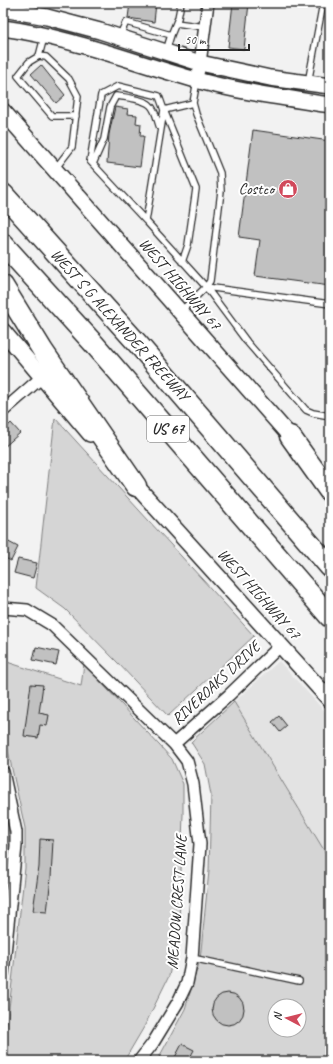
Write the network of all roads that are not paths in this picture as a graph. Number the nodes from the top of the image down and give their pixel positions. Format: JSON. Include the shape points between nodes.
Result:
{"nodes":[{"id":1,"x":181,"y":3,"type":"edge"},
{"id":2,"x":208,"y":3,"type":"edge"},
{"id":3,"x":323,"y":3,"type":"edge"},
{"id":4,"x":3,"y":9,"type":"edge"},
{"id":5,"x":47,"y":17,"type":"junction"},
{"id":6,"x":176,"y":23,"type":"junction"},
{"id":7,"x":205,"y":27,"type":"junction"},
{"id":8,"x":3,"y":28,"type":"edge"},
{"id":9,"x":44,"y":35,"type":"junction"},
{"id":10,"x":171,"y":35,"type":"junction"},
{"id":11,"x":119,"y":37,"type":"junction"},
{"id":12,"x":166,"y":52,"type":"junction"},
{"id":13,"x":39,"y":56,"type":"junction"},
{"id":14,"x":200,"y":63,"type":"junction"},
{"id":15,"x":197,"y":80,"type":"junction"},
{"id":16,"x":308,"y":84,"type":"junction"},
{"id":17,"x":330,"y":86,"type":"edge"},
{"id":18,"x":306,"y":101,"type":"junction"},
{"id":19,"x":193,"y":103,"type":"junction"},
{"id":20,"x":330,"y":105,"type":"edge"},
{"id":21,"x":164,"y":110,"type":"junction"},
{"id":22,"x":3,"y":111,"type":"edge"},
{"id":23,"x":76,"y":116,"type":"junction"},
{"id":24,"x":160,"y":131,"type":"junction"},
{"id":25,"x":94,"y":164,"type":"junction"},
{"id":26,"x":55,"y":169,"type":"junction"},
{"id":27,"x":3,"y":194,"type":"edge"},
{"id":28,"x":146,"y":221,"type":"junction"},
{"id":29,"x":3,"y":244,"type":"edge"},
{"id":30,"x":182,"y":262,"type":"junction"},
{"id":31,"x":3,"y":286,"type":"edge"},
{"id":32,"x":206,"y":287,"type":"junction"},
{"id":33,"x":330,"y":304,"type":"edge"},
{"id":34,"x":180,"y":311,"type":"junction"},
{"id":35,"x":3,"y":331,"type":"edge"},
{"id":36,"x":42,"y":377,"type":"junction"},
{"id":37,"x":3,"y":411,"type":"edge"},
{"id":38,"x":330,"y":416,"type":"edge"},
{"id":39,"x":290,"y":436,"type":"junction"},
{"id":40,"x":330,"y":482,"type":"edge"},
{"id":41,"x":136,"y":486,"type":"junction"},
{"id":42,"x":330,"y":492,"type":"edge"},
{"id":43,"x":330,"y":567,"type":"edge"},
{"id":44,"x":3,"y":608,"type":"edge"},
{"id":45,"x":330,"y":617,"type":"edge"},
{"id":46,"x":280,"y":645,"type":"junction"},
{"id":47,"x":330,"y":700,"type":"edge"},
{"id":48,"x":174,"y":744,"type":"junction"},
{"id":49,"x":3,"y":772,"type":"edge"},
{"id":50,"x":192,"y":958,"type":"junction"},
{"id":51,"x":3,"y":973,"type":"edge"},
{"id":52,"x":299,"y":981,"type":"dead end"},
{"id":53,"x":139,"y":1061,"type":"edge"}],
"edges":[{"from":1,"to":6,"type":"lane"},
{"from":2,"to":7,"type":"street"},
{"from":3,"to":16,"type":"lane"},
{"from":4,"to":5,"type":"main road"},
{"from":5,"to":9,"type":"main road"},
{"from":5,"to":11,"type":"main road"},
{"from":6,"to":7,"type":"lane"},
{"from":6,"to":10,"type":"lane"},
{"from":7,"to":14,"type":"street"},
{"from":8,"to":9,"type":"main road"},
{"from":9,"to":13,"type":"lane"},
{"from":9,"to":15,"type":"main road"},
{"from":10,"to":11,"type":"lane","via":[[126,22]]},
{"from":10,"to":12,"type":"lane"},
{"from":11,"to":12,"type":"main road"},
{"from":12,"to":14,"type":"main road"},
{"from":13,"to":23,"type":"lane","via":[[46,57],[69,79],[78,96]]},
{"from":13,"to":23,"type":"lane","via":[[29,62],[18,76],[52,116]]},
{"from":14,"to":15,"type":"street"},
{"from":14,"to":16,"type":"main road"},
{"from":15,"to":18,"type":"main road","via":[[260,95]]},
{"from":15,"to":19,"type":"lane"},
{"from":16,"to":17,"type":"main road"},
{"from":16,"to":18,"type":"main road"},
{"from":18,"to":20,"type":"main road"},
{"from":19,"to":21,"type":"lane"},
{"from":19,"to":32,"type":"lane","via":[[220,173],[221,185],[210,281]]},
{"from":21,"to":24,"type":"lane"},
{"from":21,"to":25,"type":"lane","via":[[159,96],[132,89],[118,86],[101,95],[90,161]]},
{"from":21,"to":30,"type":"lane","via":[[196,189],[188,245]]},
{"from":22,"to":26,"type":"main road","name":"WEST HIGHWAY 67"},
{"from":23,"to":26,"type":"lane","via":[[72,147]]},
{"from":24,"to":25,"type":"lane","via":[[150,104],[116,96],[110,107],[104,139]]},
{"from":24,"to":28,"type":"lane"},
{"from":25,"to":28,"type":"lane"},
{"from":26,"to":34,"type":"main road","name":"WEST HIGHWAY 67"},
{"from":27,"to":43,"type":"highway","name":"WEST S G ALEXANDER FREEWAY","number":"US 67","via":[[138,344]]},
{"from":28,"to":30,"type":"lane"},
{"from":29,"to":45,"type":"highway","name":"WEST S G ALEXANDER FREEWAY","number":"US 67","via":[[95,344]]},
{"from":30,"to":32,"type":"lane"},
{"from":31,"to":41,"type":"highway","via":[[43,351]]},
{"from":32,"to":33,"type":"lane"},
{"from":32,"to":34,"type":"lane"},
{"from":32,"to":38,"type":"lane","via":[[247,342],[306,410]]},
{"from":34,"to":39,"type":"main road","name":"WEST HIGHWAY 67"},
{"from":35,"to":36,"type":"main road","name":"WEST HIGHWAY 67"},
{"from":36,"to":37,"type":"street"},
{"from":36,"to":41,"type":"main road","name":"WEST HIGHWAY 67"},
{"from":39,"to":40,"type":"main road","name":"WEST HIGHWAY 67"},
{"from":39,"to":42,"type":"highway"},
{"from":41,"to":46,"type":"main road","name":"WEST HIGHWAY 67"},
{"from":44,"to":48,"type":"street","name":"MEADOW CREST LANE","via":[[27,610],[52,625]]},
{"from":46,"to":47,"type":"main road","name":"WEST HIGHWAY 67"},
{"from":46,"to":48,"type":"street","name":"RIVEROAKS DRIVE"},
{"from":48,"to":50,"type":"street","name":"MEADOW CREST LANE","via":[[187,761],[193,784],[200,844]]},
{"from":49,"to":51,"type":"street","via":[[16,832]]},
{"from":50,"to":52,"type":"lane"},
{"from":50,"to":53,"type":"street","name":"MEADOW CREST LANE","via":[[187,983],[178,1002]]}]}
